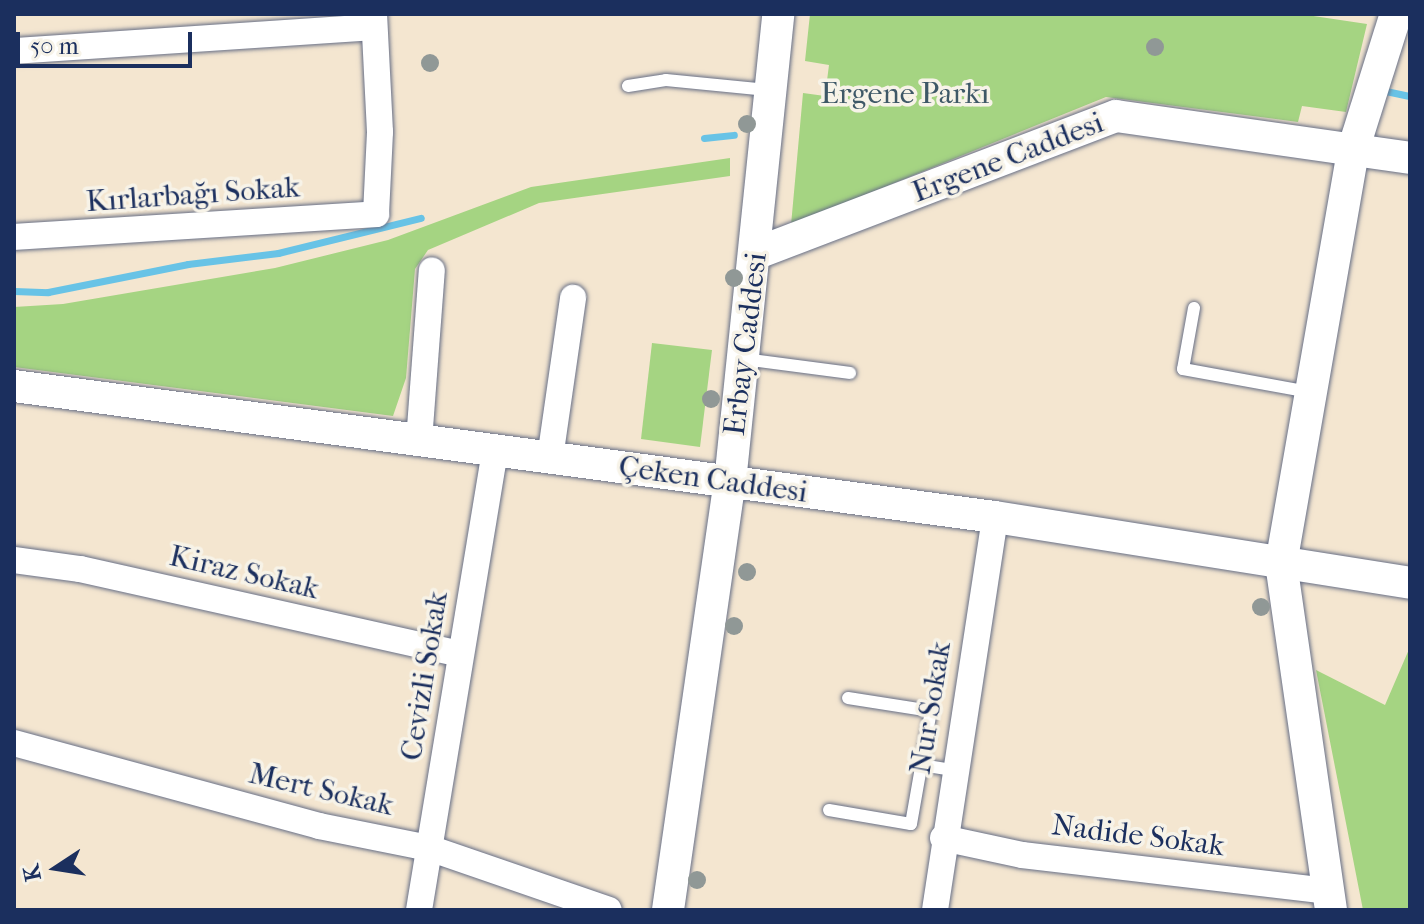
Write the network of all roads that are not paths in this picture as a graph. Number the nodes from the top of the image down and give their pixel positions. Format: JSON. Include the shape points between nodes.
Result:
{"nodes":[{"id":1,"x":778,"y":14,"type":"edge"},
{"id":2,"x":1396,"y":14,"type":"edge"},
{"id":3,"x":373,"y":20,"type":"edge"},
{"id":4,"x":14,"y":51,"type":"edge"},
{"id":5,"x":628,"y":86,"type":"dead end"},
{"id":6,"x":772,"y":90,"type":"junction"},
{"id":7,"x":1354,"y":147,"type":"junction"},
{"id":8,"x":1410,"y":158,"type":"edge"},
{"id":9,"x":14,"y":237,"type":"edge"},
{"id":10,"x":757,"y":253,"type":"junction"},
{"id":11,"x":432,"y":270,"type":"dead end"},
{"id":12,"x":573,"y":298,"type":"dead end"},
{"id":13,"x":1194,"y":308,"type":"dead end"},
{"id":14,"x":744,"y":359,"type":"junction"},
{"id":15,"x":850,"y":373,"type":"dead end"},
{"id":16,"x":14,"y":386,"type":"edge"},
{"id":17,"x":1310,"y":392,"type":"junction"},
{"id":18,"x":419,"y":441,"type":"junction"},
{"id":19,"x":495,"y":452,"type":"junction"},
{"id":20,"x":550,"y":458,"type":"junction"},
{"id":21,"x":730,"y":482,"type":"junction"},
{"id":22,"x":995,"y":517,"type":"junction"},
{"id":23,"x":14,"y":560,"type":"edge"},
{"id":24,"x":1281,"y":564,"type":"junction"},
{"id":25,"x":1410,"y":582,"type":"edge"},
{"id":26,"x":460,"y":654,"type":"junction"},
{"id":27,"x":848,"y":698,"type":"dead end"},
{"id":28,"x":14,"y":743,"type":"edge"},
{"id":29,"x":921,"y":765,"type":"junction"},
{"id":30,"x":952,"y":770,"type":"junction"},
{"id":31,"x":829,"y":810,"type":"dead end"},
{"id":32,"x":943,"y":838,"type":"junction"},
{"id":33,"x":429,"y":848,"type":"junction"},
{"id":34,"x":1329,"y":900,"type":"edge"},
{"id":35,"x":419,"y":910,"type":"edge"},
{"id":36,"x":609,"y":910,"type":"edge"},
{"id":37,"x":668,"y":910,"type":"edge"},
{"id":38,"x":935,"y":910,"type":"edge"}],
"edges":[{"from":1,"to":6,"type":"street","name":"Erbay Caddesi"},
{"from":2,"to":7,"type":"street"},
{"from":3,"to":4,"type":"street"},
{"from":3,"to":9,"type":"street","name":"Kırlarbağı Sokak","via":[[380,132],[376,214]]},
{"from":5,"to":6,"type":"lane","via":[[666,80]]},
{"from":6,"to":10,"type":"street","name":"Erbay Caddesi"},
{"from":7,"to":8,"type":"street","name":"Ergene Caddesi"},
{"from":7,"to":10,"type":"street","name":"Ergene Caddesi","via":[[1116,116]]},
{"from":7,"to":17,"type":"street"},
{"from":10,"to":14,"type":"street","name":"Erbay Caddesi"},
{"from":11,"to":18,"type":"street"},
{"from":12,"to":20,"type":"street"},
{"from":13,"to":17,"type":"lane","via":[[1183,369]]},
{"from":14,"to":15,"type":"lane"},
{"from":14,"to":21,"type":"street","name":"Erbay Caddesi"},
{"from":16,"to":18,"type":"street","name":"Çeken Caddesi"},
{"from":17,"to":24,"type":"street"},
{"from":18,"to":19,"type":"street","name":"Çeken Caddesi"},
{"from":19,"to":20,"type":"street","name":"Çeken Caddesi"},
{"from":19,"to":26,"type":"street","name":"Cevizli Sokak"},
{"from":20,"to":21,"type":"street","name":"Çeken Caddesi"},
{"from":21,"to":22,"type":"street","name":"Çeken Caddesi"},
{"from":21,"to":37,"type":"street","name":"Erbay Caddesi"},
{"from":22,"to":24,"type":"street","name":"Çeken Caddesi"},
{"from":22,"to":30,"type":"street","name":"Nur Sokak"},
{"from":23,"to":26,"type":"street","name":"Kiraz Sokak","via":[[80,569]]},
{"from":24,"to":25,"type":"street","name":"Çeken Caddesi"},
{"from":24,"to":34,"type":"street"},
{"from":26,"to":33,"type":"street","name":"Cevizli Sokak"},
{"from":27,"to":29,"type":"lane","via":[[931,711]]},
{"from":28,"to":33,"type":"street","name":"Mert Sokak","via":[[319,826]]},
{"from":29,"to":30,"type":"lane"},
{"from":29,"to":31,"type":"lane","via":[[911,824]]},
{"from":30,"to":32,"type":"street","name":"Nur Sokak"},
{"from":32,"to":34,"type":"street","name":"Nadide Sokak","via":[[1022,855]]},
{"from":32,"to":38,"type":"street","name":"Nur Sokak"},
{"from":33,"to":35,"type":"street","name":"Cevizli Sokak"},
{"from":33,"to":36,"type":"street","name":"Mert Sokak"}]}
